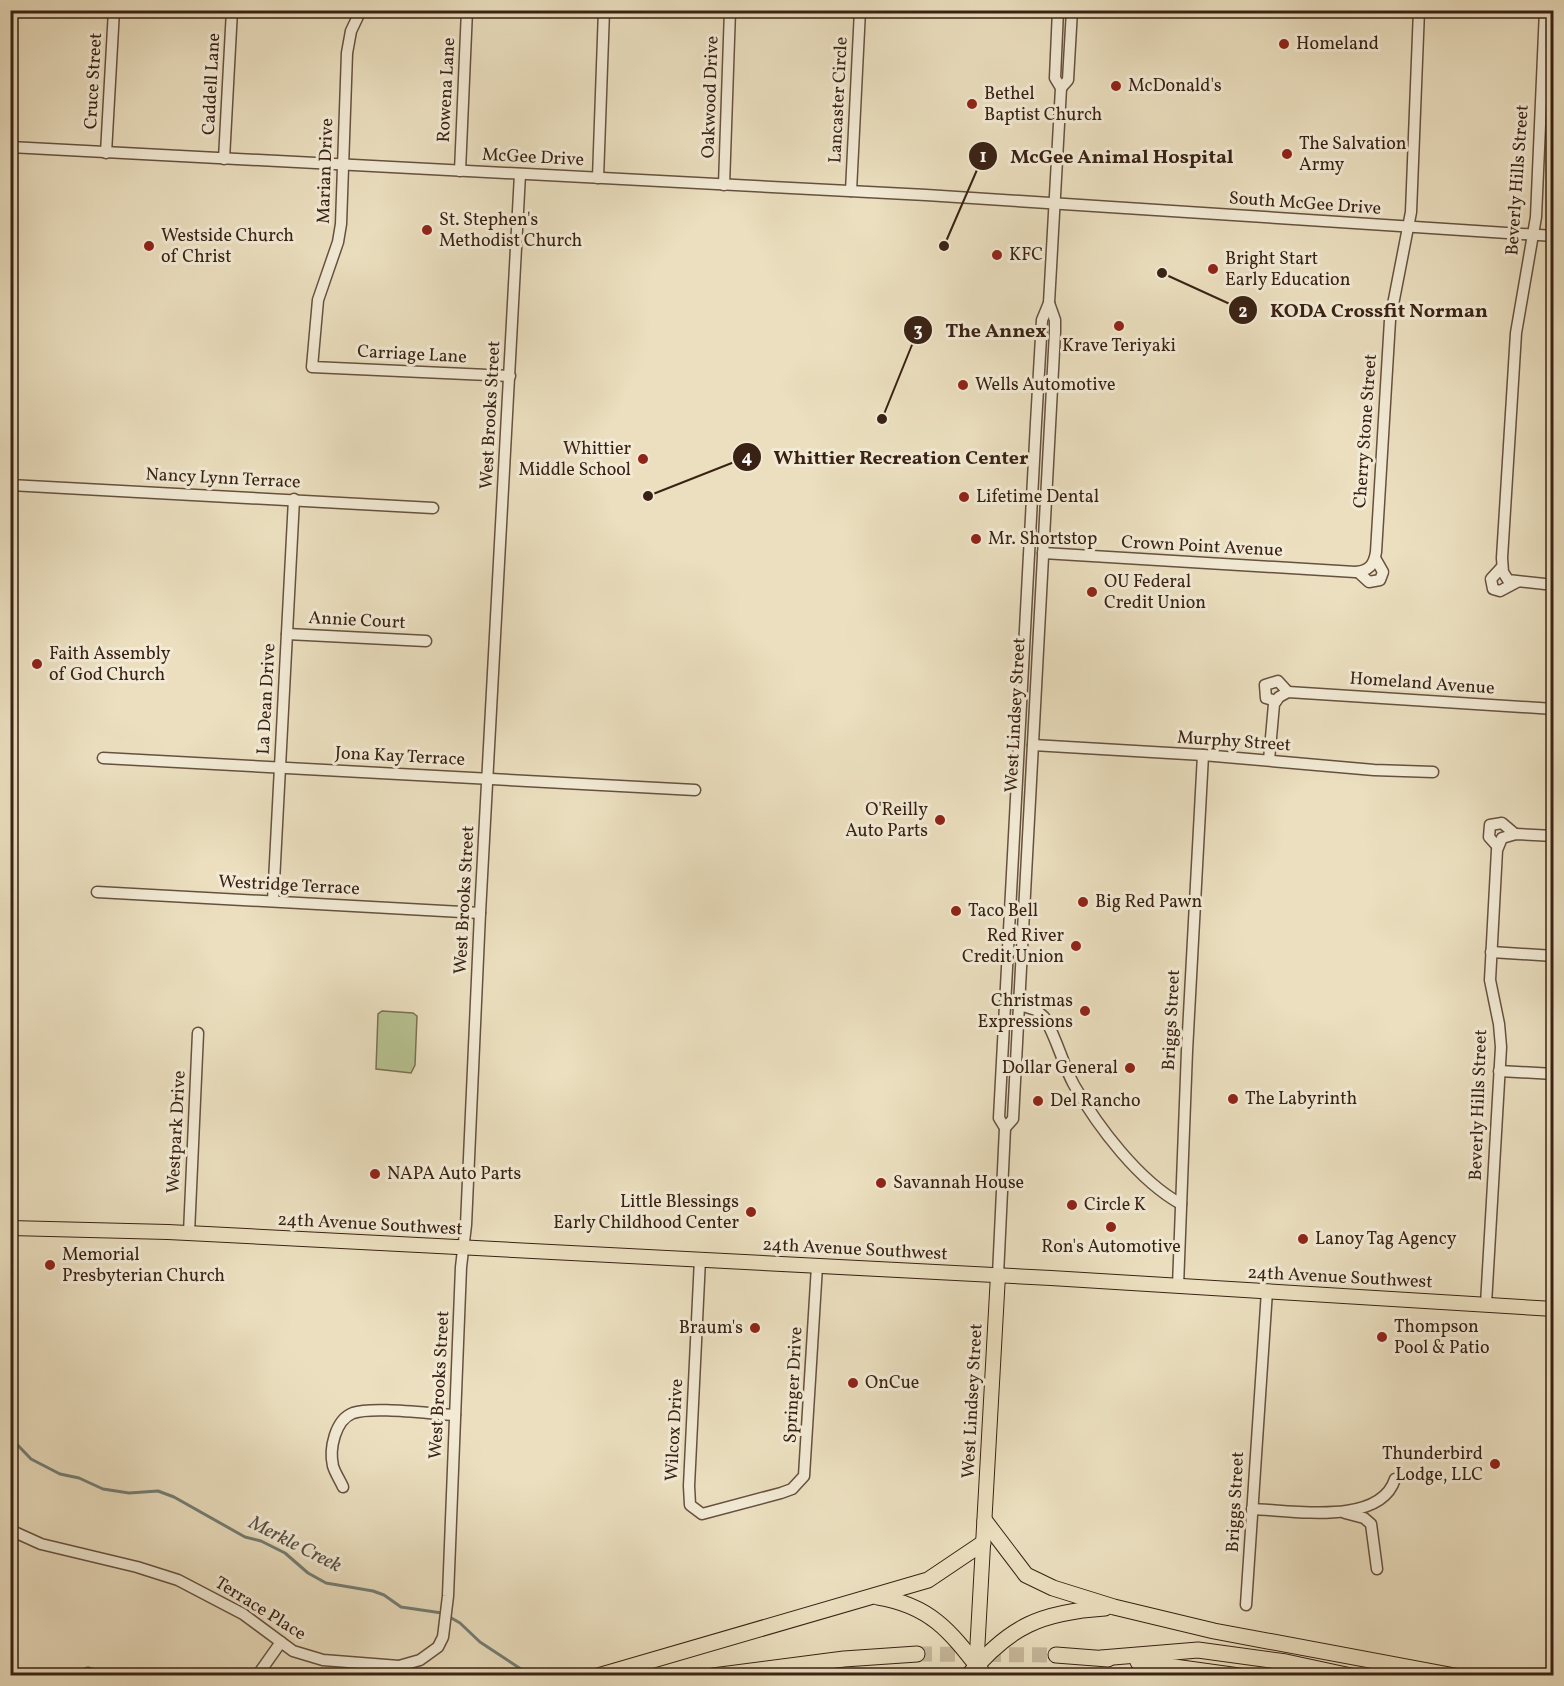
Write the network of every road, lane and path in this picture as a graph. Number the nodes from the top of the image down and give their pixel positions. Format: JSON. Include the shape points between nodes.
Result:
{"nodes":[{"id":1,"x":114,"y":10,"type":"edge"},
{"id":2,"x":232,"y":10,"type":"edge"},
{"id":3,"x":362,"y":10,"type":"edge"},
{"id":4,"x":467,"y":10,"type":"edge"},
{"id":5,"x":604,"y":10,"type":"edge"},
{"id":6,"x":730,"y":10,"type":"edge"},
{"id":7,"x":860,"y":10,"type":"edge"},
{"id":8,"x":1058,"y":10,"type":"edge"},
{"id":9,"x":1072,"y":10,"type":"edge"},
{"id":10,"x":1419,"y":10,"type":"edge"},
{"id":11,"x":1545,"y":10,"type":"edge"},
{"id":12,"x":1061,"y":88,"type":"junction"},
{"id":13,"x":10,"y":147,"type":"edge"},
{"id":14,"x":106,"y":153,"type":"junction"},
{"id":15,"x":224,"y":159,"type":"junction"},
{"id":16,"x":343,"y":165,"type":"junction"},
{"id":17,"x":460,"y":171,"type":"junction"},
{"id":18,"x":520,"y":174,"type":"junction"},
{"id":19,"x":598,"y":178,"type":"junction"},
{"id":20,"x":724,"y":185,"type":"junction"},
{"id":21,"x":851,"y":191,"type":"junction"},
{"id":22,"x":1055,"y":204,"type":"junction"},
{"id":23,"x":1407,"y":226,"type":"junction"},
{"id":24,"x":1533,"y":234,"type":"junction"},
{"id":25,"x":1554,"y":236,"type":"edge"},
{"id":26,"x":1049,"y":303,"type":"junction"},
{"id":27,"x":312,"y":367,"type":"joint"},
{"id":28,"x":510,"y":376,"type":"junction"},
{"id":29,"x":1035,"y":438,"type":"junction"},
{"id":30,"x":1049,"y":438,"type":"junction"},
{"id":31,"x":1033,"y":473,"type":"junction"},
{"id":32,"x":1048,"y":474,"type":"junction"},
{"id":33,"x":10,"y":485,"type":"edge"},
{"id":34,"x":294,"y":499,"type":"junction"},
{"id":35,"x":433,"y":508,"type":"dead end"},
{"id":36,"x":1043,"y":553,"type":"junction"},
{"id":37,"x":1373,"y":562,"type":"junction"},
{"id":38,"x":1358,"y":572,"type":"junction"},
{"id":39,"x":1504,"y":572,"type":"junction"},
{"id":40,"x":1517,"y":582,"type":"junction"},
{"id":41,"x":1554,"y":585,"type":"edge"},
{"id":42,"x":287,"y":634,"type":"junction"},
{"id":43,"x":426,"y":641,"type":"dead end"},
{"id":44,"x":1288,"y":692,"type":"junction"},
{"id":45,"x":1276,"y":701,"type":"junction"},
{"id":46,"x":1554,"y":709,"type":"edge"},
{"id":47,"x":1019,"y":736,"type":"junction"},
{"id":48,"x":1033,"y":741,"type":"junction"},
{"id":49,"x":1203,"y":755,"type":"junction"},
{"id":50,"x":104,"y":758,"type":"dead end"},
{"id":51,"x":1269,"y":760,"type":"junction"},
{"id":52,"x":280,"y":768,"type":"junction"},
{"id":53,"x":1433,"y":772,"type":"dead end"},
{"id":54,"x":1017,"y":775,"type":"junction"},
{"id":55,"x":1031,"y":776,"type":"junction"},
{"id":56,"x":488,"y":779,"type":"junction"},
{"id":57,"x":695,"y":790,"type":"dead end"},
{"id":58,"x":1515,"y":834,"type":"junction"},
{"id":59,"x":1554,"y":836,"type":"edge"},
{"id":60,"x":1500,"y":842,"type":"junction"},
{"id":61,"x":97,"y":892,"type":"dead end"},
{"id":62,"x":273,"y":901,"type":"junction"},
{"id":63,"x":480,"y":913,"type":"junction"},
{"id":64,"x":1491,"y":952,"type":"junction"},
{"id":65,"x":1554,"y":956,"type":"edge"},
{"id":66,"x":1005,"y":1001,"type":"junction"},
{"id":67,"x":1019,"y":1004,"type":"junction"},
{"id":68,"x":198,"y":1033,"type":"dead end"},
{"id":69,"x":1003,"y":1042,"type":"junction"},
{"id":70,"x":1017,"y":1043,"type":"junction"},
{"id":71,"x":1499,"y":1071,"type":"junction"},
{"id":72,"x":1554,"y":1074,"type":"edge"},
{"id":73,"x":1005,"y":1128,"type":"junction"},
{"id":74,"x":1181,"y":1204,"type":"junction"},
{"id":75,"x":10,"y":1228,"type":"edge"},
{"id":76,"x":189,"y":1233,"type":"junction"},
{"id":77,"x":463,"y":1248,"type":"junction"},
{"id":78,"x":700,"y":1259,"type":"junction"},
{"id":79,"x":817,"y":1266,"type":"junction"},
{"id":80,"x":998,"y":1275,"type":"junction"},
{"id":81,"x":1178,"y":1286,"type":"junction"},
{"id":82,"x":1267,"y":1291,"type":"junction"},
{"id":83,"x":1486,"y":1304,"type":"junction"},
{"id":84,"x":1554,"y":1309,"type":"edge"},
{"id":85,"x":455,"y":1415,"type":"junction"},
{"id":86,"x":1395,"y":1479,"type":"dead end"},
{"id":87,"x":343,"y":1487,"type":"dead end"},
{"id":88,"x":781,"y":1493,"type":"joint"},
{"id":89,"x":1252,"y":1509,"type":"junction"},
{"id":90,"x":1345,"y":1513,"type":"junction"},
{"id":91,"x":985,"y":1521,"type":"junction"},
{"id":92,"x":10,"y":1530,"type":"edge"},
{"id":93,"x":983,"y":1543,"type":"junction"},
{"id":94,"x":1377,"y":1569,"type":"dead end"},
{"id":95,"x":872,"y":1596,"type":"junction"},
{"id":96,"x":1246,"y":1605,"type":"dead end"},
{"id":97,"x":1114,"y":1607,"type":"junction"},
{"id":98,"x":446,"y":1627,"type":"joint"},
{"id":99,"x":281,"y":1642,"type":"junction"},
{"id":100,"x":917,"y":1654,"type":"tunnel mouth"},
{"id":101,"x":1056,"y":1655,"type":"tunnel mouth"},
{"id":102,"x":1101,"y":1658,"type":"junction"},
{"id":103,"x":977,"y":1673,"type":"edge"},
{"id":104,"x":257,"y":1676,"type":"edge"},
{"id":105,"x":598,"y":1676,"type":"edge"},
{"id":106,"x":713,"y":1676,"type":"edge"},
{"id":107,"x":1239,"y":1676,"type":"edge"},
{"id":108,"x":1351,"y":1676,"type":"edge"},
{"id":109,"x":1455,"y":1676,"type":"edge"}],
"edges":[{"from":1,"to":14,"type":"street","name":"Cruce Street"},
{"from":2,"to":15,"type":"street","name":"Caddell Lane"},
{"from":3,"to":16,"type":"street","name":"Marian Drive","via":[[349,40]]},
{"from":4,"to":17,"type":"street","name":"Rowena Lane"},
{"from":5,"to":19,"type":"street"},
{"from":6,"to":20,"type":"street","name":"Oakwood Drive"},
{"from":7,"to":21,"type":"street","name":"Lancaster Circle"},
{"from":8,"to":12,"type":"street","name":"West Lindsey Street","via":[[1055,78]]},
{"from":9,"to":12,"type":"street","name":"West Lindsey Street","via":[[1068,80]]},
{"from":10,"to":23,"type":"street","name":"Cherry Stone Street"},
{"from":11,"to":24,"type":"street","name":"Beverly Hills Street"},
{"from":12,"to":22,"type":"street","name":"West Lindsey Street"},
{"from":13,"to":14,"type":"street","name":"McGee Drive"},
{"from":14,"to":15,"type":"street","name":"McGee Drive"},
{"from":15,"to":16,"type":"street","name":"McGee Drive"},
{"from":16,"to":17,"type":"street","name":"McGee Drive"},
{"from":16,"to":27,"type":"street","name":"Marian Drive","via":[[340,234],[318,300]]},
{"from":17,"to":18,"type":"street","name":"McGee Drive"},
{"from":18,"to":19,"type":"street","name":"McGee Drive"},
{"from":18,"to":28,"type":"street","name":"West Brooks Street"},
{"from":19,"to":20,"type":"street","name":"McGee Drive"},
{"from":20,"to":21,"type":"street","name":"McGee Drive"},
{"from":21,"to":22,"type":"street","name":"McGee Drive"},
{"from":22,"to":23,"type":"street","name":"South McGee Drive"},
{"from":22,"to":26,"type":"street","name":"West Lindsey Street"},
{"from":23,"to":24,"type":"street","name":"South McGee Drive"},
{"from":23,"to":37,"type":"street","name":"Cherry Stone Street","via":[[1390,320]]},
{"from":24,"to":25,"type":"street","name":"South McGee Drive"},
{"from":24,"to":39,"type":"street","name":"Beverly Hills Street","via":[[1516,333]]},
{"from":26,"to":29,"type":"street","name":"West Lindsey Street","via":[[1042,320]]},
{"from":26,"to":30,"type":"street","name":"West Lindsey Street","via":[[1055,320]]},
{"from":27,"to":28,"type":"street","name":"Carriage Lane"},
{"from":28,"to":56,"type":"street","name":"West Brooks Street"},
{"from":29,"to":30,"type":"street"},
{"from":29,"to":31,"type":"street","name":"West Lindsey Street"},
{"from":30,"to":32,"type":"street","name":"West Lindsey Street"},
{"from":31,"to":32,"type":"street"},
{"from":31,"to":47,"type":"street","name":"West Lindsey Street"},
{"from":32,"to":36,"type":"street","name":"West Lindsey Street"},
{"from":33,"to":34,"type":"street","name":"Nancy Lynn Terrace"},
{"from":34,"to":35,"type":"street","name":"Nancy Lynn Terrace"},
{"from":34,"to":42,"type":"street","name":"La Dean Drive"},
{"from":36,"to":38,"type":"street","name":"Crown Point Avenue"},
{"from":36,"to":48,"type":"street","name":"West Lindsey Street"},
{"from":37,"to":38,"type":"street","name":"Crown Point Avenue"},
{"from":37,"to":38,"type":"street","name":"Crown Point Avenue","via":[[1383,572],[1380,580],[1369,582]]},
{"from":39,"to":40,"type":"street"},
{"from":39,"to":40,"type":"street","name":"Beverly Hills Street","via":[[1491,579],[1493,589],[1500,591]]},
{"from":40,"to":41,"type":"street"},
{"from":42,"to":43,"type":"street","name":"Annie Court"},
{"from":42,"to":52,"type":"street","name":"La Dean Drive"},
{"from":44,"to":45,"type":"street"},
{"from":44,"to":45,"type":"street","name":"Homeland Avenue","via":[[1278,681],[1265,685],[1266,698]]},
{"from":44,"to":46,"type":"street","name":"Homeland Avenue"},
{"from":45,"to":51,"type":"street","name":"Homeland Avenue"},
{"from":47,"to":48,"type":"street","name":"Murphy Street"},
{"from":47,"to":54,"type":"street","name":"West Lindsey Street"},
{"from":48,"to":49,"type":"street","name":"Murphy Street"},
{"from":48,"to":55,"type":"street","name":"West Lindsey Street"},
{"from":49,"to":51,"type":"street","name":"Murphy Street"},
{"from":49,"to":74,"type":"street","name":"Briggs Street"},
{"from":50,"to":52,"type":"street","name":"Jona Kay Terrace"},
{"from":51,"to":53,"type":"street","name":"Murphy Street"},
{"from":52,"to":56,"type":"street","name":"Jona Kay Terrace"},
{"from":52,"to":62,"type":"street","name":"La Dean Drive"},
{"from":54,"to":55,"type":"street"},
{"from":54,"to":66,"type":"street","name":"West Lindsey Street"},
{"from":55,"to":67,"type":"street","name":"West Lindsey Street"},
{"from":56,"to":57,"type":"street","name":"Jona Kay Terrace"},
{"from":56,"to":63,"type":"street","name":"West Brooks Street"},
{"from":58,"to":59,"type":"street"},
{"from":58,"to":60,"type":"street"},
{"from":58,"to":60,"type":"street","name":"Beverly Hills Street","via":[[1503,823],[1490,825],[1489,837]]},
{"from":60,"to":64,"type":"street","name":"Beverly Hills Street"},
{"from":61,"to":62,"type":"street","name":"Westridge Terrace"},
{"from":62,"to":63,"type":"street","name":"Westridge Terrace"},
{"from":63,"to":77,"type":"street","name":"West Brooks Street"},
{"from":64,"to":65,"type":"street"},
{"from":64,"to":71,"type":"street","name":"Beverly Hills Street","via":[[1490,980],[1501,1036]]},
{"from":66,"to":67,"type":"street"},
{"from":66,"to":69,"type":"street","name":"West Lindsey Street"},
{"from":67,"to":70,"type":"street","name":"West Lindsey Street"},
{"from":67,"to":74,"type":"street","via":[[1044,1017],[1074,1084],[1104,1130],[1150,1183]]},
{"from":68,"to":76,"type":"street","name":"Westpark Drive"},
{"from":69,"to":70,"type":"street"},
{"from":69,"to":73,"type":"street","name":"West Lindsey Street","via":[[999,1118]]},
{"from":70,"to":73,"type":"street","name":"West Lindsey Street","via":[[1013,1119]]},
{"from":71,"to":72,"type":"street"},
{"from":71,"to":83,"type":"street","name":"Beverly Hills Street"},
{"from":73,"to":80,"type":"street","name":"West Lindsey Street"},
{"from":74,"to":81,"type":"street","name":"Briggs Street"},
{"from":75,"to":76,"type":"main road","name":"24th Avenue Southwest"},
{"from":76,"to":77,"type":"main road","name":"24th Avenue Southwest"},
{"from":77,"to":78,"type":"main road","name":"24th Avenue Southwest"},
{"from":77,"to":85,"type":"street","name":"West Brooks Street"},
{"from":78,"to":79,"type":"main road","name":"24th Avenue Southwest"},
{"from":78,"to":88,"type":"street","name":"Wilcox Drive","via":[[690,1505],[697,1512],[708,1514]]},
{"from":79,"to":80,"type":"main road","name":"24th Avenue Southwest"},
{"from":79,"to":88,"type":"street","name":"Springer Drive","via":[[806,1471],[800,1482]]},
{"from":80,"to":81,"type":"main road","name":"24th Avenue Southwest"},
{"from":80,"to":91,"type":"main road","name":"West Lindsey Street"},
{"from":81,"to":82,"type":"main road","name":"24th Avenue Southwest"},
{"from":82,"to":83,"type":"main road","name":"24th Avenue Southwest"},
{"from":82,"to":89,"type":"street","name":"Briggs Street"},
{"from":83,"to":84,"type":"main road","name":"24th Avenue Southwest"},
{"from":85,"to":87,"type":"street","via":[[364,1411],[347,1416],[337,1427],[333,1453],[333,1465]]},
{"from":85,"to":98,"type":"street","name":"West Brooks Street"},
{"from":86,"to":90,"type":"street","via":[[1383,1497]]},
{"from":89,"to":90,"type":"street"},
{"from":89,"to":96,"type":"street","name":"Briggs Street"},
{"from":90,"to":94,"type":"street","via":[[1371,1524]]},
{"from":91,"to":93,"type":"main road","name":"West Lindsey Street"},
{"from":91,"to":97,"type":"highway","via":[[1026,1575]]},
{"from":92,"to":99,"type":"street","name":"Terrace Place","via":[[53,1548],[178,1580],[243,1614]]},
{"from":93,"to":95,"type":"highway","via":[[938,1575]]},
{"from":93,"to":103,"type":"main road","name":"West Lindsey Street"},
{"from":95,"to":103,"type":"highway","via":[[899,1600],[948,1629]]},
{"from":95,"to":105,"type":"highway"},
{"from":97,"to":103,"type":"highway","via":[[1073,1610],[1037,1619],[1010,1635]]},
{"from":97,"to":109,"type":"highway","via":[[1214,1631]]},
{"from":98,"to":99,"type":"street","name":"Terrace Place","via":[[441,1642],[428,1656],[399,1666],[323,1660],[302,1655]]},
{"from":99,"to":104,"type":"street"},
{"from":100,"to":106,"type":"highway"},
{"from":101,"to":102,"type":"highway"},
{"from":102,"to":107,"type":"highway"},
{"from":102,"to":108,"type":"highway","via":[[1198,1650]]}]}
